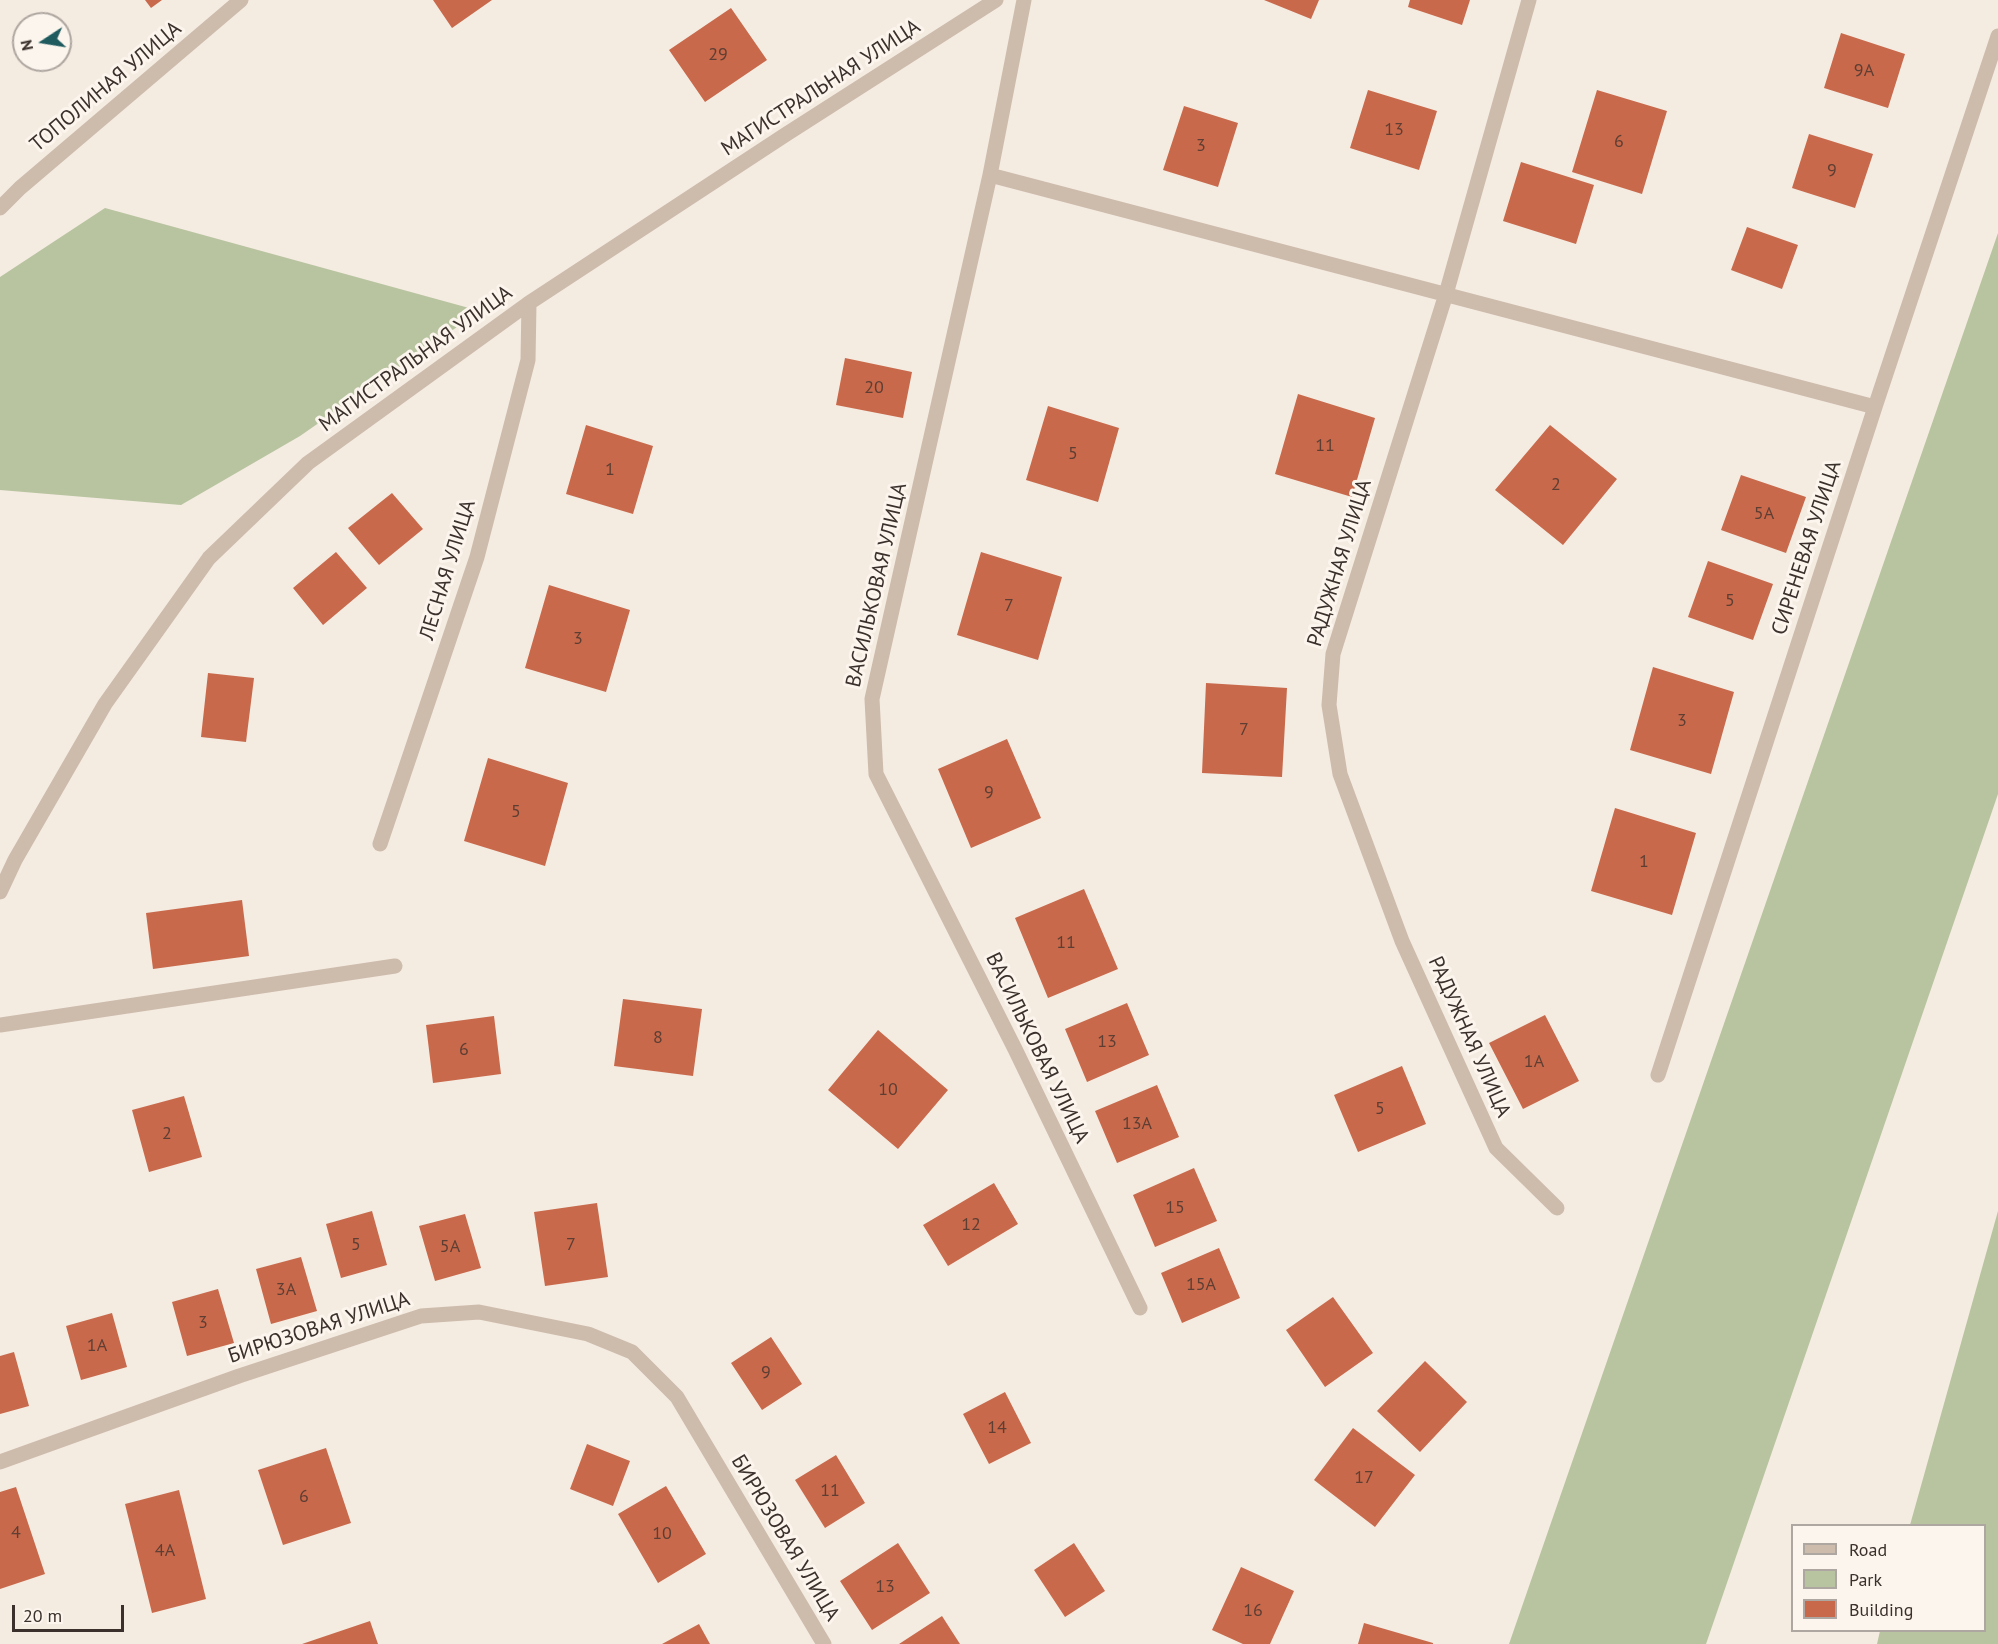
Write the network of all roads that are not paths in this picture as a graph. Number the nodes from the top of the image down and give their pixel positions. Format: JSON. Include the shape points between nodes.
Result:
{"nodes":[{"id":1,"x":241,"y":0,"type":"edge"},
{"id":2,"x":996,"y":0,"type":"edge"},
{"id":3,"x":1024,"y":0,"type":"edge"},
{"id":4,"x":1529,"y":0,"type":"edge"},
{"id":5,"x":1998,"y":36,"type":"edge"},
{"id":6,"x":990,"y":175,"type":"junction"},
{"id":7,"x":0,"y":208,"type":"edge"},
{"id":8,"x":1446,"y":294,"type":"junction"},
{"id":9,"x":529,"y":303,"type":"junction"},
{"id":10,"x":1875,"y":407,"type":"junction"},
{"id":11,"x":380,"y":844,"type":"dead end"},
{"id":12,"x":0,"y":892,"type":"edge"},
{"id":13,"x":395,"y":966,"type":"dead end"},
{"id":14,"x":0,"y":1025,"type":"edge"},
{"id":15,"x":1658,"y":1075,"type":"dead end"},
{"id":16,"x":1557,"y":1208,"type":"dead end"},
{"id":17,"x":1140,"y":1308,"type":"dead end"},
{"id":18,"x":0,"y":1462,"type":"edge"},
{"id":19,"x":824,"y":1644,"type":"edge"}],
"edges":[{"from":1,"to":7,"type":"street","name":"ТОПОЛИНАЯ УЛИЦА"},
{"from":2,"to":9,"type":"street","name":"МАГИСТРАЛЬНАЯ УЛИЦА"},
{"from":3,"to":6,"type":"street","name":"ВАСИЛЬКОВАЯ УЛИЦА"},
{"from":4,"to":8,"type":"street","name":"РАДУЖНАЯ УЛИЦА"},
{"from":5,"to":10,"type":"street","name":"СИРЕНЕВАЯ УЛИЦА"},
{"from":6,"to":8,"type":"street"},
{"from":6,"to":17,"type":"street","name":"ВАСИЛЬКОВАЯ УЛИЦА","via":[[872,699],[876,774]]},
{"from":8,"to":10,"type":"street"},
{"from":8,"to":16,"type":"street","name":"РАДУЖНАЯ УЛИЦА","via":[[1333,654],[1329,705],[1340,774],[1402,941],[1496,1148]]},
{"from":9,"to":11,"type":"street","name":"ЛЕСНАЯ УЛИЦА","via":[[528,360],[477,557]]},
{"from":9,"to":12,"type":"street","name":"МАГИСТРАЛЬНАЯ УЛИЦА","via":[[308,463],[209,558],[105,704]]},
{"from":10,"to":15,"type":"street","name":"СИРЕНЕВАЯ УЛИЦА"},
{"from":13,"to":14,"type":"street"},
{"from":18,"to":19,"type":"street","name":"БИРЮЗОВАЯ УЛИЦА","via":[[421,1316],[478,1312],[588,1334],[632,1352],[676,1397]]}]}
